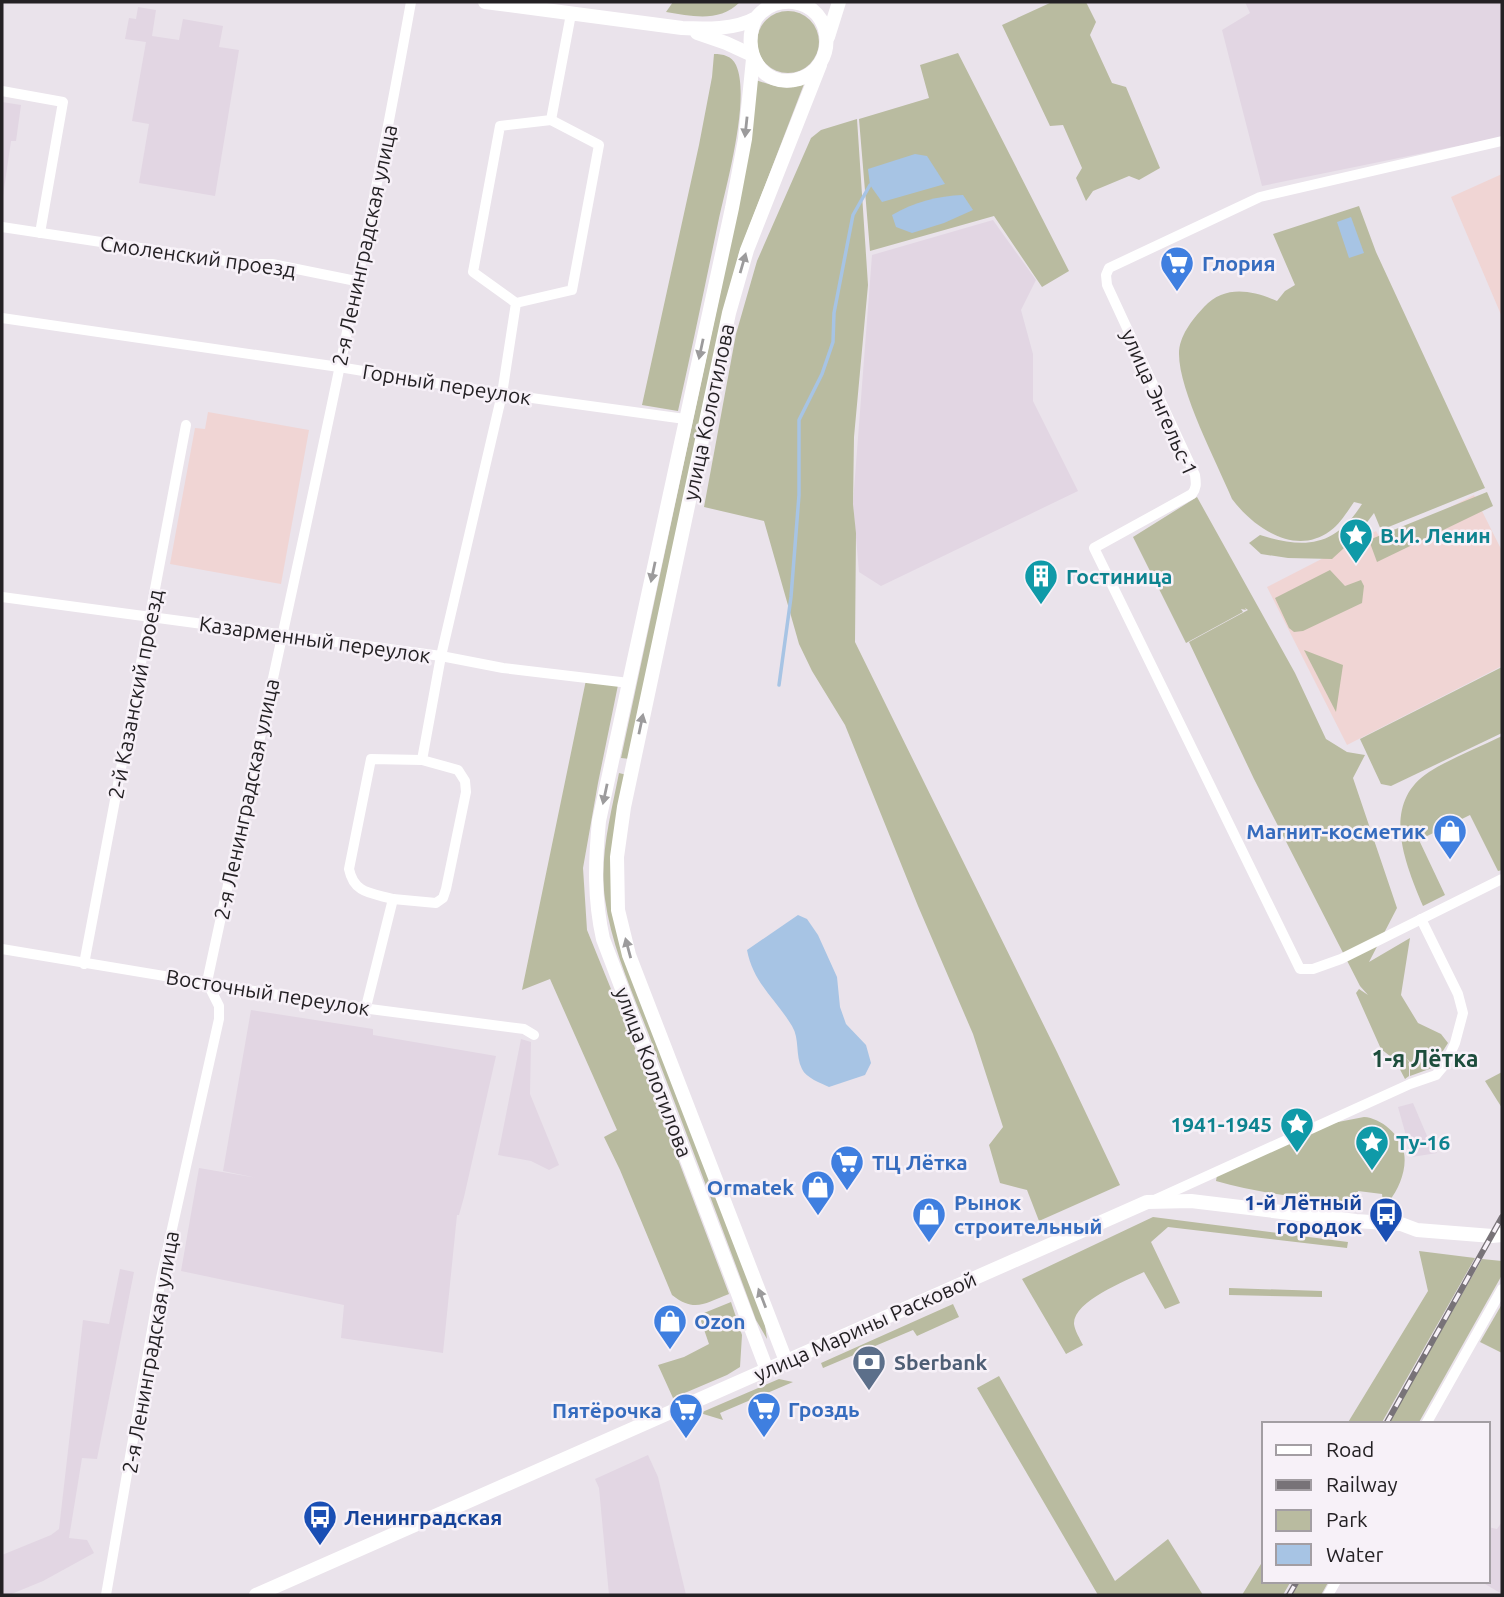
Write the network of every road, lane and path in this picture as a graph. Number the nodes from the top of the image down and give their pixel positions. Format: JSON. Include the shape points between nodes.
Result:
{"nodes":[{"id":1,"x":411,"y":2,"type":"edge"},
{"id":2,"x":485,"y":2,"type":"edge"},
{"id":3,"x":782,"y":2,"type":"edge"},
{"id":4,"x":821,"y":2,"type":"edge"},
{"id":5,"x":839,"y":2,"type":"edge"},
{"id":6,"x":542,"y":6,"type":"edge"},
{"id":7,"x":758,"y":12,"type":"edge"},
{"id":8,"x":571,"y":14,"type":"junction"},
{"id":9,"x":682,"y":29,"type":"junction"},
{"id":10,"x":826,"y":33,"type":"junction"},
{"id":11,"x":752,"y":57,"type":"junction"},
{"id":12,"x":820,"y":65,"type":"junction"},
{"id":13,"x":2,"y":91,"type":"edge"},
{"id":14,"x":551,"y":120,"type":"junction"},
{"id":15,"x":1502,"y":141,"type":"edge"},
{"id":16,"x":2,"y":227,"type":"edge"},
{"id":17,"x":40,"y":233,"type":"junction"},
{"id":18,"x":356,"y":281,"type":"junction"},
{"id":19,"x":516,"y":303,"type":"junction"},
{"id":20,"x":2,"y":318,"type":"edge"},
{"id":21,"x":339,"y":367,"type":"junction"},
{"id":22,"x":502,"y":394,"type":"junction"},
{"id":23,"x":685,"y":419,"type":"junction"},
{"id":24,"x":186,"y":425,"type":"dead end"},
{"id":25,"x":2,"y":597,"type":"edge"},
{"id":26,"x":150,"y":617,"type":"junction"},
{"id":27,"x":281,"y":635,"type":"junction"},
{"id":28,"x":441,"y":656,"type":"junction"},
{"id":29,"x":629,"y":682,"type":"junction"},
{"id":30,"x":422,"y":760,"type":"junction"},
{"id":31,"x":611,"y":766,"type":"junction"},
{"id":32,"x":632,"y":770,"type":"junction"},
{"id":33,"x":1502,"y":879,"type":"edge"},
{"id":34,"x":393,"y":899,"type":"junction"},
{"id":35,"x":1421,"y":919,"type":"junction"},
{"id":36,"x":2,"y":949,"type":"edge"},
{"id":37,"x":84,"y":964,"type":"junction"},
{"id":38,"x":206,"y":982,"type":"junction"},
{"id":39,"x":366,"y":1007,"type":"junction"},
{"id":40,"x":534,"y":1035,"type":"dead end"},
{"id":41,"x":1147,"y":1202,"type":"junction"},
{"id":42,"x":1502,"y":1235,"type":"edge"},
{"id":43,"x":1502,"y":1289,"type":"edge"},
{"id":44,"x":786,"y":1361,"type":"junction"},
{"id":45,"x":767,"y":1370,"type":"junction"},
{"id":46,"x":1427,"y":1422,"type":"edge"},
{"id":47,"x":107,"y":1595,"type":"edge"},
{"id":48,"x":256,"y":1595,"type":"edge"}],
"edges":[{"from":1,"to":18,"type":"street","name":"2-я Ленинградская улица"},
{"from":2,"to":6,"type":"main road"},
{"from":3,"to":7,"type":"main road"},
{"from":3,"to":10,"type":"main road","via":[[808,7]]},
{"from":4,"to":10,"type":"main road","name":"улица Колотилова"},
{"from":5,"to":10,"type":"main road"},
{"from":6,"to":8,"type":"main road"},
{"from":7,"to":9,"type":"main road","via":[[725,28]]},
{"from":7,"to":11,"type":"main road","name":"улица Колотилова","via":[[749,38]]},
{"from":8,"to":9,"type":"main road"},
{"from":8,"to":14,"type":"street"},
{"from":9,"to":11,"type":"main road"},
{"from":10,"to":12,"type":"main road","name":"улица Колотилова","via":[[826,53]]},
{"from":11,"to":12,"type":"main road","via":[[772,77],[785,80],[810,74]]},
{"from":11,"to":23,"type":"main road","name":"улица Колотилова","one_way":true,"via":[[745,139]]},
{"from":32,"to":12,"type":"main road","name":"улица Колотилова","one_way":true,"via":[[729,313],[747,250]]},
{"from":13,"to":17,"type":"street","via":[[63,102]]},
{"from":14,"to":19,"type":"street","via":[[500,126],[473,272]]},
{"from":14,"to":19,"type":"street","via":[[599,145],[572,290]]},
{"from":15,"to":35,"type":"street","name":"улица Энгельс-1","via":[[1260,197],[1116,264],[1106,275],[1196,483],[1192,494],[1094,548],[1285,942],[1300,969],[1313,969]]},
{"from":16,"to":17,"type":"street","name":"Смоленский проезд"},
{"from":17,"to":18,"type":"street","name":"Смоленский проезд","via":[[272,264]]},
{"from":18,"to":21,"type":"street","name":"2-я Ленинградская улица"},
{"from":19,"to":22,"type":"street"},
{"from":20,"to":21,"type":"street","name":"Горный переулок"},
{"from":21,"to":22,"type":"street","name":"Горный переулок"},
{"from":21,"to":27,"type":"street","name":"2-я Ленинградская улица"},
{"from":22,"to":23,"type":"street","name":"Горный переулок"},
{"from":22,"to":28,"type":"street"},
{"from":23,"to":29,"type":"main road","name":"улица Колотилова","one_way":true},
{"from":24,"to":26,"type":"street","name":"2-й Казанский проезд"},
{"from":25,"to":26,"type":"street","name":"Казарменный переулок"},
{"from":26,"to":27,"type":"street","name":"Казарменный переулок"},
{"from":26,"to":37,"type":"street","name":"2-й Казанский проезд"},
{"from":27,"to":28,"type":"street","name":"Казарменный переулок"},
{"from":27,"to":38,"type":"street","name":"2-я Ленинградская улица"},
{"from":28,"to":29,"type":"street","name":"Казарменный переулок"},
{"from":28,"to":30,"type":"street"},
{"from":29,"to":31,"type":"main road","name":"улица Колотилова"},
{"from":30,"to":34,"type":"street","via":[[372,759],[369,771],[349,869],[351,882]]},
{"from":30,"to":34,"type":"street","via":[[458,770],[466,781],[446,889],[436,903]]},
{"from":31,"to":32,"type":"main road"},
{"from":31,"to":45,"type":"main road","name":"улица Колотилова","one_way":true,"via":[[594,865],[603,939]]},
{"from":44,"to":32,"type":"main road","name":"улица Колотилова","one_way":true,"via":[[629,955],[618,910],[617,857]]},
{"from":33,"to":35,"type":"street","name":"улица Энгельс-1"},
{"from":34,"to":39,"type":"street"},
{"from":35,"to":41,"type":"street","via":[[1463,1013],[1455,1043],[1436,1075]]},
{"from":36,"to":37,"type":"street","name":"Восточный переулок"},
{"from":37,"to":38,"type":"street","name":"Восточный переулок"},
{"from":38,"to":39,"type":"street","name":"Восточный переулок"},
{"from":38,"to":47,"type":"street","name":"2-я Ленинградская улица","via":[[219,1006],[219,1019],[161,1278]]},
{"from":39,"to":40,"type":"street","name":"Восточный переулок","via":[[524,1029]]},
{"from":41,"to":42,"type":"main road","name":"улица Марины Расковой","via":[[1191,1201],[1401,1224],[1417,1230]]},
{"from":41,"to":44,"type":"main road","name":"улица Марины Расковой"},
{"from":43,"to":46,"type":"street"},
{"from":44,"to":45,"type":"main road","name":"улица Марины Расковой"},
{"from":45,"to":48,"type":"main road","name":"улица Марины Расковой"}]}
